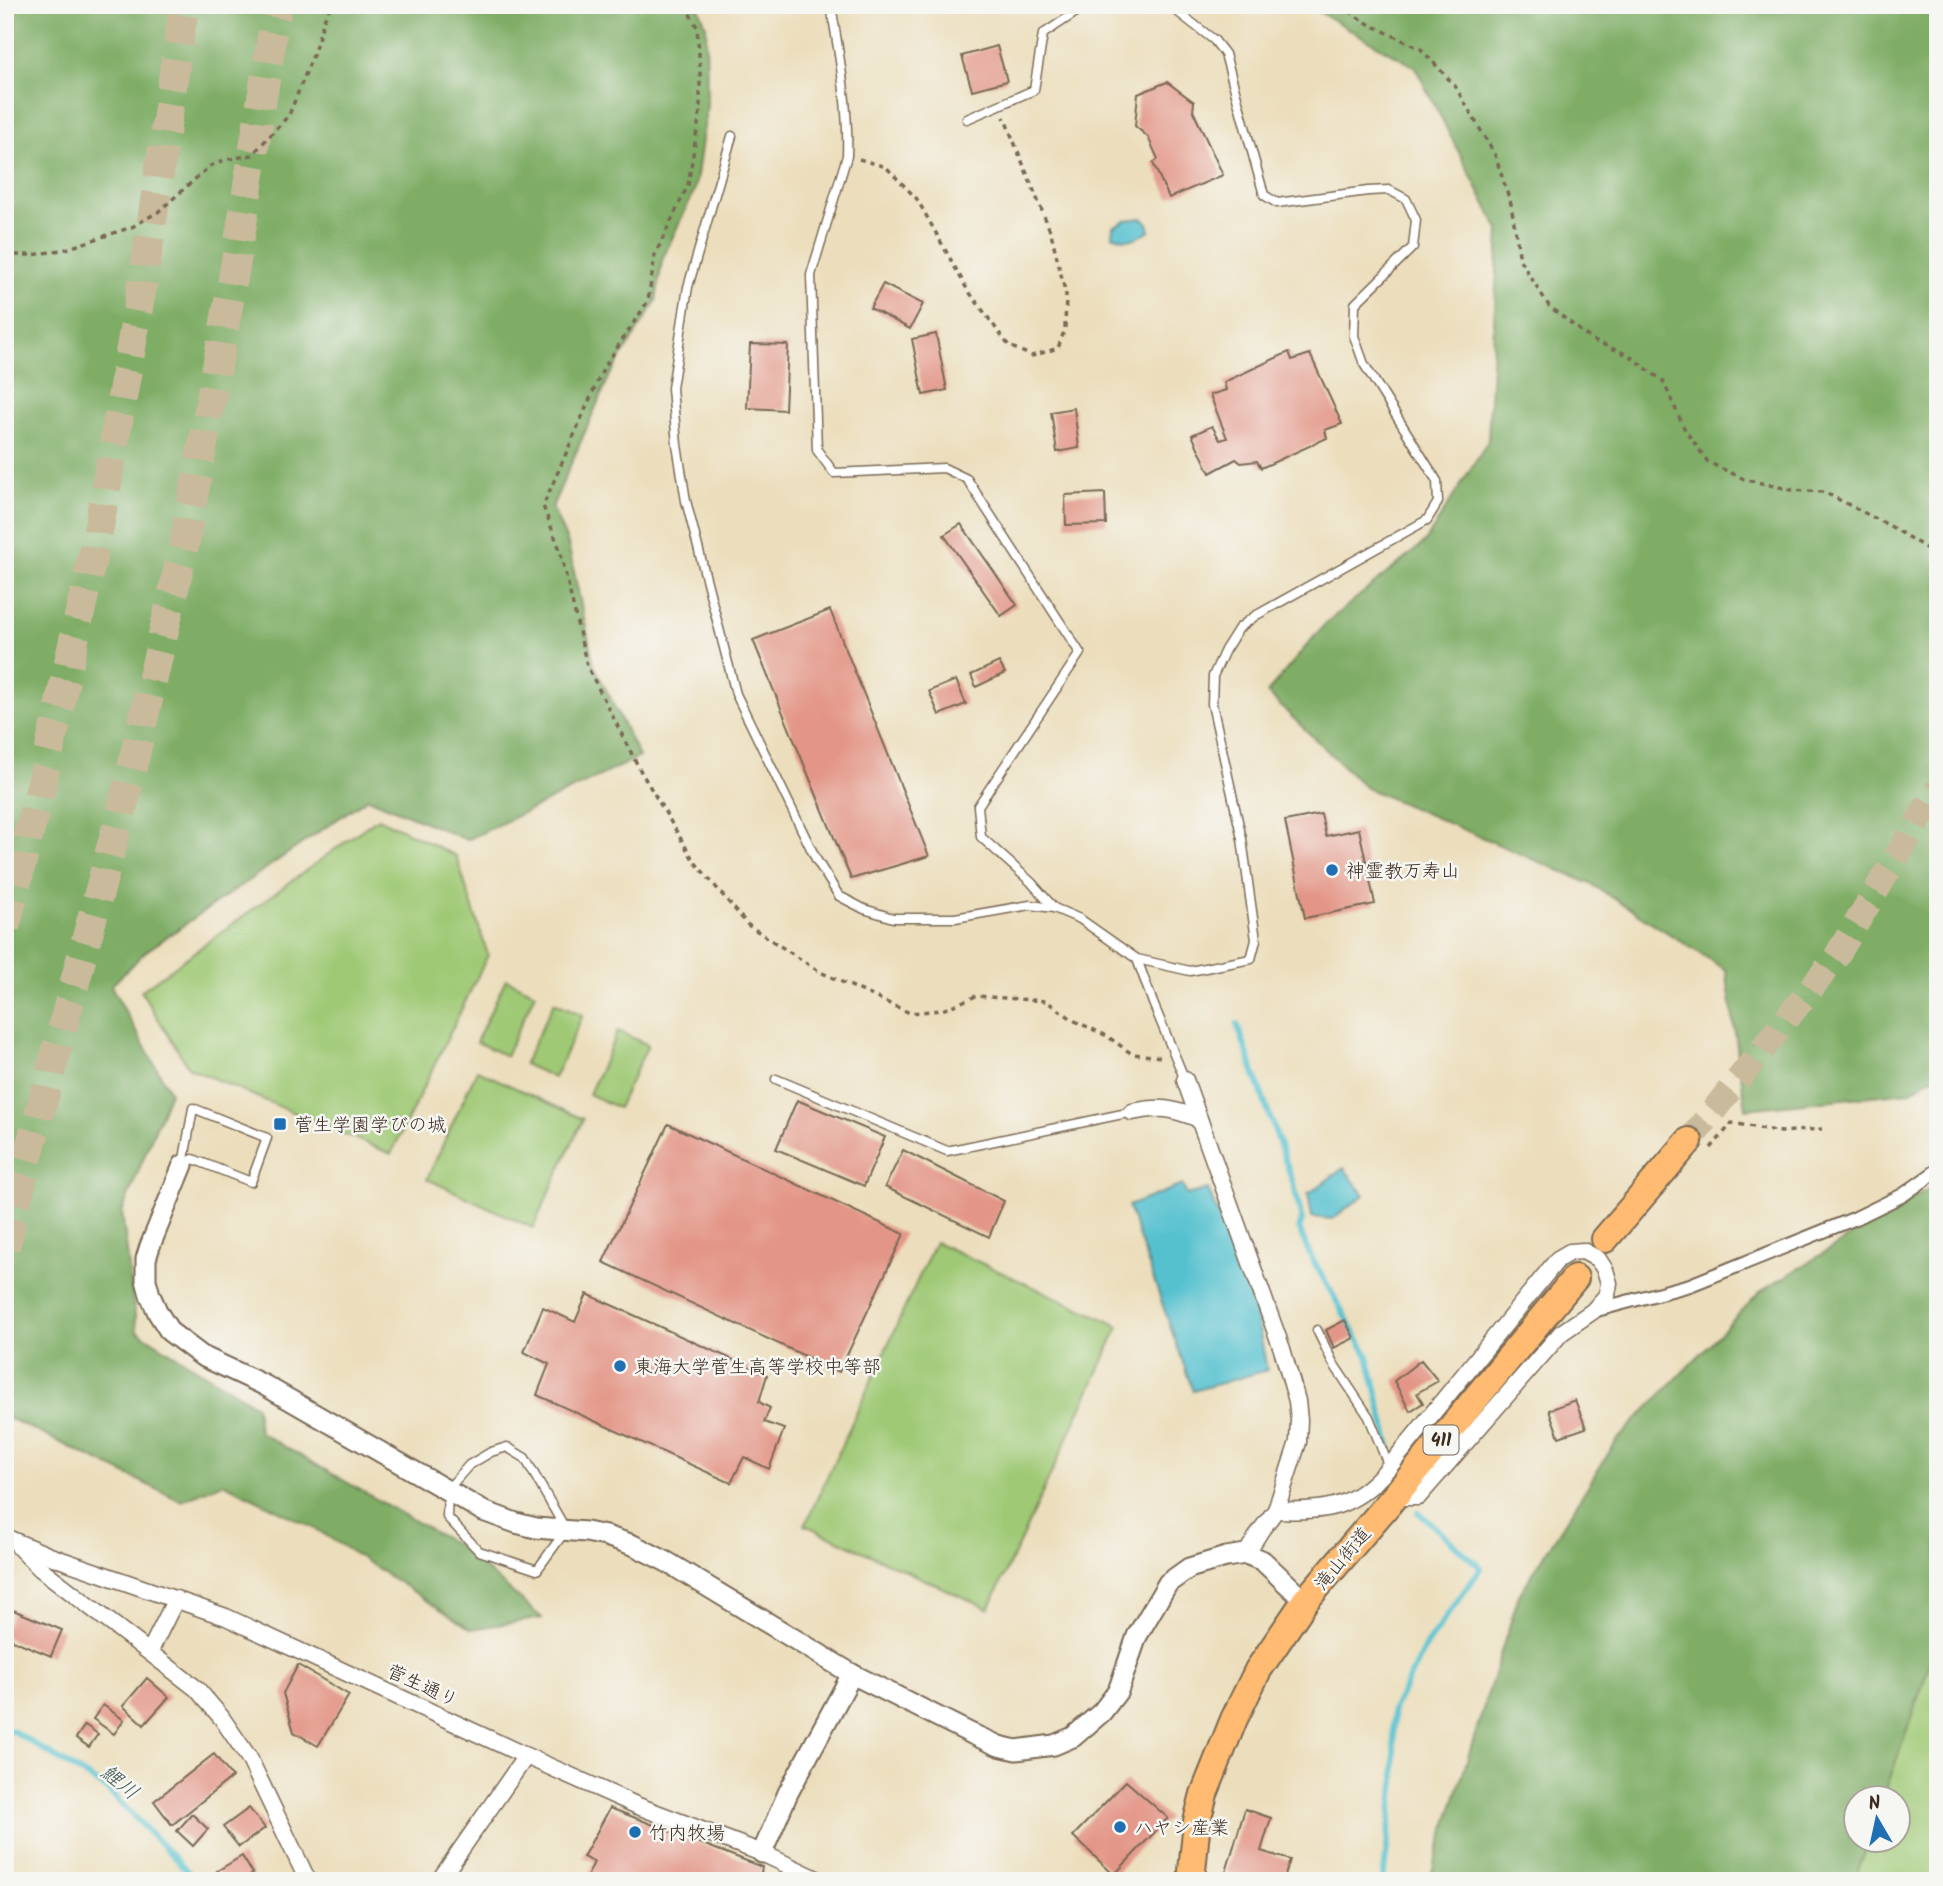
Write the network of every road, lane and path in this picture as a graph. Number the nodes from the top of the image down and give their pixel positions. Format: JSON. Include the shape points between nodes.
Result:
{"nodes":[{"id":1,"x":331,"y":5,"type":"edge"},
{"id":2,"x":831,"y":5,"type":"edge"},
{"id":3,"x":1087,"y":5,"type":"edge"},
{"id":4,"x":1169,"y":5,"type":"edge"},
{"id":5,"x":1341,"y":5,"type":"edge"},
{"id":6,"x":999,"y":105,"type":"junction"},
{"id":7,"x":967,"y":119,"type":"dead end"},
{"id":8,"x":732,"y":136,"type":"dead end"},
{"id":9,"x":847,"y":156,"type":"junction"},
{"id":10,"x":8,"y":255,"type":"edge"},
{"id":11,"x":1938,"y":560,"type":"edge"},
{"id":12,"x":1054,"y":908,"type":"junction"},
{"id":13,"x":1137,"y":959,"type":"junction"},
{"id":14,"x":1046,"y":1000,"type":"dead end"},
{"id":15,"x":1162,"y":1058,"type":"dead end"},
{"id":16,"x":776,"y":1079,"type":"dead end"},
{"id":17,"x":1185,"y":1080,"type":"joint"},
{"id":18,"x":1132,"y":1112,"type":"joint"},
{"id":19,"x":1199,"y":1119,"type":"junction"},
{"id":20,"x":1822,"y":1129,"type":"dead end"},
{"id":21,"x":1697,"y":1148,"type":"joint"},
{"id":22,"x":183,"y":1165,"type":"junction"},
{"id":23,"x":1938,"y":1170,"type":"edge"},
{"id":24,"x":1605,"y":1238,"type":"dead end"},
{"id":25,"x":1575,"y":1278,"type":"dead end"},
{"id":26,"x":1592,"y":1311,"type":"junction"},
{"id":27,"x":1317,"y":1330,"type":"dead end"},
{"id":28,"x":1389,"y":1467,"type":"junction"},
{"id":29,"x":448,"y":1489,"type":"junction"},
{"id":30,"x":1394,"y":1497,"type":"junction"},
{"id":31,"x":1276,"y":1510,"type":"junction"},
{"id":32,"x":566,"y":1530,"type":"junction"},
{"id":33,"x":9,"y":1538,"type":"edge"},
{"id":34,"x":1246,"y":1554,"type":"junction"},
{"id":35,"x":176,"y":1599,"type":"junction"},
{"id":36,"x":1305,"y":1601,"type":"junction"},
{"id":37,"x":150,"y":1651,"type":"junction"},
{"id":38,"x":852,"y":1674,"type":"junction"},
{"id":39,"x":526,"y":1756,"type":"junction"},
{"id":40,"x":762,"y":1853,"type":"junction"},
{"id":41,"x":307,"y":1881,"type":"edge"},
{"id":42,"x":439,"y":1881,"type":"edge"},
{"id":43,"x":821,"y":1881,"type":"edge"},
{"id":44,"x":1191,"y":1881,"type":"edge"}],
"edges":[{"from":1,"to":10,"type":"path","via":[[289,116],[252,155],[210,166],[158,212],[132,227],[66,250]]},
{"from":2,"to":9,"type":"lane"},
{"from":3,"to":6,"type":"lane","via":[[1043,34],[1034,90]]},
{"from":4,"to":13,"type":"lane","via":[[1225,54],[1264,195],[1277,203],[1389,190],[1406,199],[1416,220],[1413,247],[1355,304],[1354,336],[1364,364],[1437,481],[1438,502],[1427,520],[1239,628],[1213,676],[1212,704],[1242,839],[1256,940],[1251,959],[1190,971]]},
{"from":5,"to":11,"type":"path","via":[[1420,49],[1455,86],[1495,155],[1511,204],[1520,260],[1549,306],[1592,340],[1628,355],[1663,382],[1685,429],[1708,462],[1744,479],[1824,492],[1890,526]]},
{"from":6,"to":7,"type":"lane"},
{"from":6,"to":9,"type":"path","via":[[1051,233],[1066,295],[1065,329],[1058,348],[1032,356],[1009,346],[967,289],[917,199],[886,167]]},
{"from":8,"to":12,"type":"lane","via":[[688,287],[672,388],[686,501],[736,694],[816,859],[839,896],[893,918],[955,918],[1030,905]]},
{"from":9,"to":12,"type":"lane","via":[[811,275],[817,450],[834,474],[944,468],[967,478],[1080,653],[978,806],[981,837]]},
{"from":12,"to":13,"type":"lane","via":[[1080,919]]},
{"from":13,"to":17,"type":"lane"},
{"from":14,"to":15,"type":"path","via":[[1132,1054]]},
{"from":16,"to":18,"type":"lane","via":[[947,1151]]},
{"from":17,"to":19,"type":"street"},
{"from":18,"to":19,"type":"street","via":[[1175,1109]]},
{"from":19,"to":31,"type":"street","via":[[1297,1401],[1298,1442]]},
{"from":20,"to":21,"type":"path","via":[[1781,1132],[1732,1123]]},
{"from":21,"to":24,"type":"highway"},
{"from":22,"to":22,"type":"lane","via":[[193,1108],[267,1138],[251,1182],[192,1158]]},
{"from":22,"to":29,"type":"street","via":[[146,1259],[150,1295],[170,1332],[202,1356],[264,1385]]},
{"from":23,"to":26,"type":"street","via":[[1903,1195],[1856,1218],[1690,1285]]},
{"from":25,"to":30,"type":"highway","name":"滝山街道","number":"411"},
{"from":26,"to":28,"type":"street","via":[[1607,1295],[1605,1270],[1598,1259],[1583,1251],[1570,1252],[1558,1259]]},
{"from":26,"to":30,"type":"street","via":[[1561,1333],[1418,1497]]},
{"from":27,"to":28,"type":"lane","via":[[1369,1417]]},
{"from":28,"to":31,"type":"street","via":[[1362,1494],[1341,1505]]},
{"from":29,"to":32,"type":"street","via":[[483,1511],[516,1523]]},
{"from":29,"to":32,"type":"lane","via":[[469,1465],[507,1447],[525,1458]]},
{"from":29,"to":32,"type":"lane","via":[[447,1517],[479,1551],[537,1570]]},
{"from":30,"to":36,"type":"highway","name":"滝山街道","number":"411"},
{"from":31,"to":34,"type":"street"},
{"from":32,"to":38,"type":"street","via":[[606,1536],[667,1562]]},
{"from":33,"to":35,"type":"street","name":"菅生通り"},
{"from":33,"to":37,"type":"street","via":[[97,1614]]},
{"from":34,"to":36,"type":"street","via":[[1263,1561]]},
{"from":34,"to":38,"type":"street","via":[[1205,1562],[1168,1583],[1137,1636],[1118,1691],[1073,1737],[1054,1745],[1016,1750],[999,1746]]},
{"from":35,"to":37,"type":"street"},
{"from":35,"to":39,"type":"street","name":"菅生通り","via":[[226,1617]]},
{"from":36,"to":44,"type":"highway","name":"滝山街道","number":"411","via":[[1258,1670],[1224,1743],[1197,1821]]},
{"from":37,"to":41,"type":"street","via":[[197,1689],[249,1758]]},
{"from":38,"to":40,"type":"street","via":[[788,1793]]},
{"from":39,"to":40,"type":"street","name":"菅生通り","via":[[638,1806]]},
{"from":39,"to":42,"type":"street"},
{"from":40,"to":43,"type":"street","name":"菅生通り"}]}
